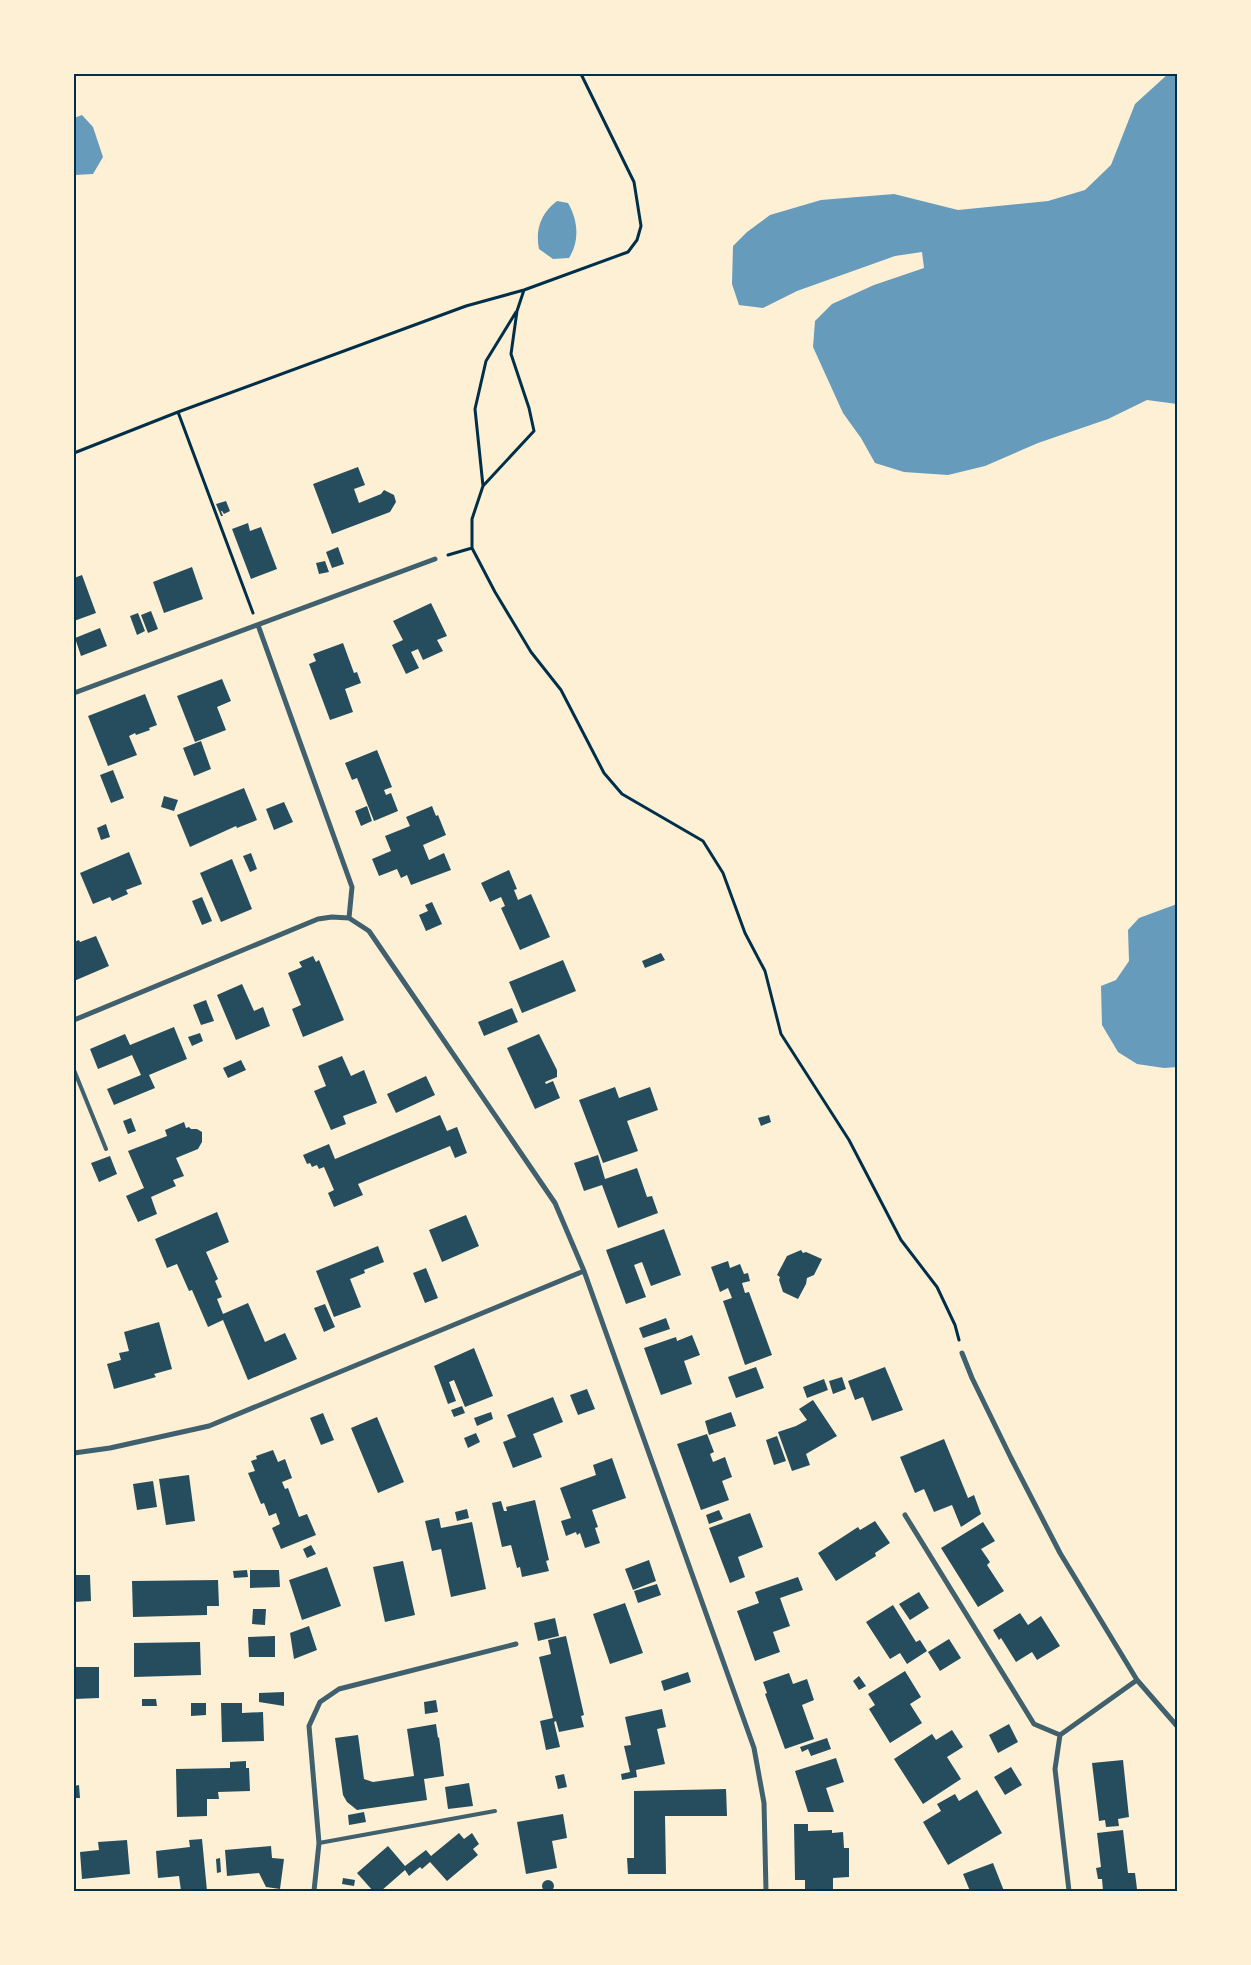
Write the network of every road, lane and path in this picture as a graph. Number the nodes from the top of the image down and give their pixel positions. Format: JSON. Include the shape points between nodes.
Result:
{"nodes":[{"id":1,"x":581,"y":74,"type":"edge"},
{"id":2,"x":524,"y":290,"type":"junction"},
{"id":3,"x":517,"y":311,"type":"junction"},
{"id":4,"x":178,"y":412,"type":"junction"},
{"id":5,"x":74,"y":453,"type":"edge"},
{"id":6,"x":483,"y":486,"type":"junction"},
{"id":7,"x":472,"y":548,"type":"junction"},
{"id":8,"x":435,"y":559,"type":"joint"},
{"id":9,"x":258,"y":625,"type":"junction"},
{"id":10,"x":74,"y":694,"type":"edge"},
{"id":11,"x":349,"y":918,"type":"junction"},
{"id":12,"x":74,"y":1020,"type":"edge"},
{"id":13,"x":74,"y":1070,"type":"edge"},
{"id":14,"x":106,"y":1149,"type":"dead end"},
{"id":15,"x":584,"y":1272,"type":"junction"},
{"id":16,"x":962,"y":1353,"type":"joint"},
{"id":17,"x":74,"y":1453,"type":"edge"},
{"id":18,"x":906,"y":1515,"type":"dead end"},
{"id":19,"x":516,"y":1644,"type":"dead end"},
{"id":20,"x":1137,"y":1680,"type":"junction"},
{"id":21,"x":1177,"y":1726,"type":"edge"},
{"id":22,"x":1060,"y":1735,"type":"junction"},
{"id":23,"x":495,"y":1811,"type":"dead end"},
{"id":24,"x":319,"y":1843,"type":"junction"},
{"id":25,"x":314,"y":1891,"type":"edge"},
{"id":26,"x":766,"y":1891,"type":"edge"},
{"id":27,"x":1069,"y":1891,"type":"edge"}],
"edges":[{"from":1,"to":2,"type":"path","via":[[634,182],[641,226],[637,240],[628,252]]},
{"from":2,"to":3,"type":"path"},
{"from":2,"to":4,"type":"path","via":[[466,306]]},
{"from":3,"to":6,"type":"path","via":[[486,361],[475,409]]},
{"from":3,"to":6,"type":"path","via":[[511,354],[534,431]]},
{"from":4,"to":5,"type":"path"},
{"from":4,"to":9,"type":"path"},
{"from":6,"to":7,"type":"path","via":[[472,518]]},
{"from":7,"to":8,"type":"path"},
{"from":7,"to":16,"type":"path","via":[[531,652],[561,690],[604,773],[622,794],[703,841],[723,873],[745,933],[765,971],[781,1034],[849,1140],[901,1240],[937,1287],[955,1325]]},
{"from":8,"to":9,"type":"street"},
{"from":9,"to":10,"type":"street"},
{"from":9,"to":11,"type":"street","via":[[352,887]]},
{"from":11,"to":12,"type":"street","via":[[318,919]]},
{"from":11,"to":15,"type":"street","via":[[369,931],[555,1203]]},
{"from":13,"to":14,"type":"lane"},
{"from":15,"to":17,"type":"street","via":[[209,1426]]},
{"from":15,"to":26,"type":"street","via":[[754,1748],[764,1803]]},
{"from":16,"to":20,"type":"street","via":[[1060,1552]]},
{"from":18,"to":22,"type":"street","via":[[1034,1724]]},
{"from":19,"to":24,"type":"street","via":[[339,1689],[320,1702],[310,1726]]},
{"from":20,"to":21,"type":"street"},
{"from":20,"to":22,"type":"street"},
{"from":22,"to":27,"type":"street","via":[[1055,1769]]},
{"from":23,"to":24,"type":"lane"},
{"from":24,"to":25,"type":"street"}]}
